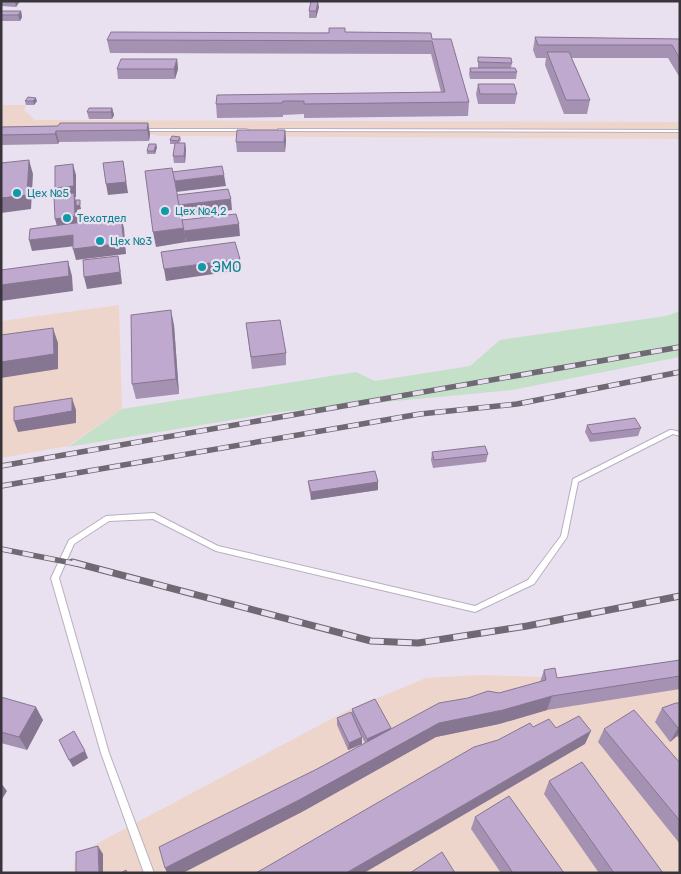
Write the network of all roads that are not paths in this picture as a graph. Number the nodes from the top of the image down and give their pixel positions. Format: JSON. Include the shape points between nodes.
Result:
{"nodes":[{"id":1,"x":139,"y":130,"type":"edge"},
{"id":2,"x":251,"y":130,"type":"edge"},
{"id":3,"x":271,"y":130,"type":"edge"},
{"id":4,"x":680,"y":132,"type":"edge"},
{"id":5,"x":680,"y":434,"type":"edge"},
{"id":6,"x":149,"y":873,"type":"edge"}],
"edges":[{"from":1,"to":2,"type":"lane"},
{"from":3,"to":4,"type":"lane"},
{"from":5,"to":6,"type":"lane","via":[[672,432],[575,481],[564,537],[531,582],[476,609],[216,548],[154,516],[108,518],[71,542],[55,578],[105,753]]}]}
